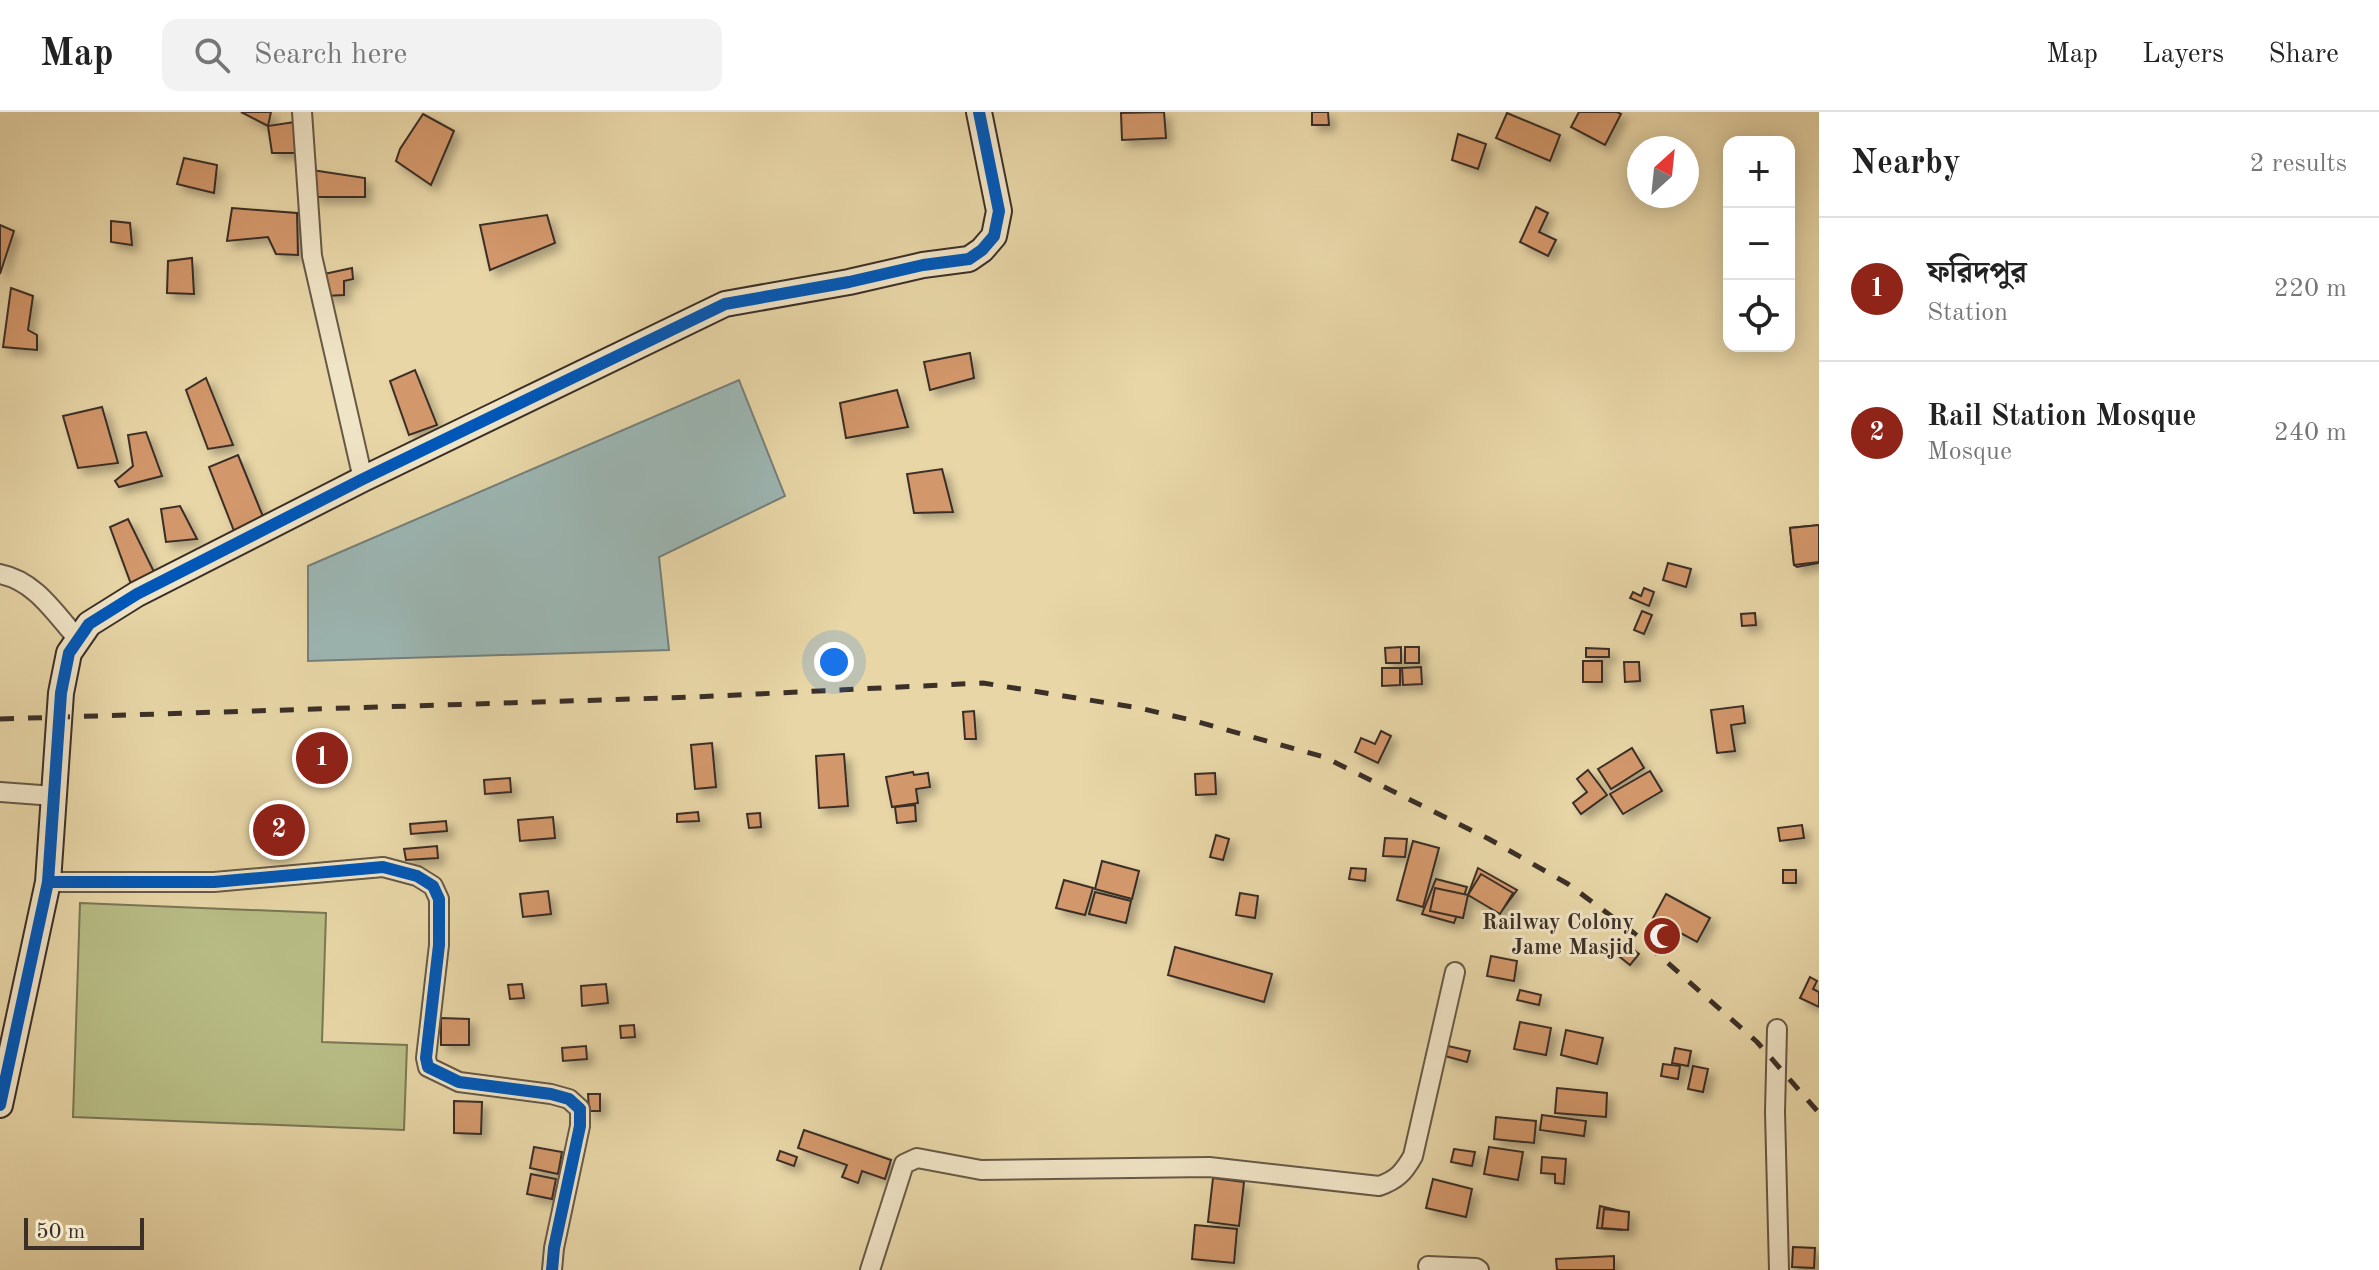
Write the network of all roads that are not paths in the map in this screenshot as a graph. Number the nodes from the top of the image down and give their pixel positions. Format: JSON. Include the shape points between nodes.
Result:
{"nodes":[{"id":1,"x":302,"y":112,"type":"edge"},
{"id":2,"x":979,"y":112,"type":"edge"},
{"id":3,"x":363,"y":479,"type":"junction"},
{"id":4,"x":0,"y":574,"type":"edge"},
{"id":5,"x":77,"y":638,"type":"junction"},
{"id":6,"x":0,"y":792,"type":"edge"},
{"id":7,"x":54,"y":796,"type":"junction"},
{"id":8,"x":48,"y":882,"type":"junction"},
{"id":9,"x":1455,"y":972,"type":"dead end"},
{"id":10,"x":1777,"y":1029,"type":"dead end"},
{"id":11,"x":0,"y":1105,"type":"edge"},
{"id":12,"x":1428,"y":1266,"type":"dead end"},
{"id":13,"x":552,"y":1270,"type":"edge"},
{"id":14,"x":870,"y":1270,"type":"edge"},
{"id":15,"x":1479,"y":1270,"type":"edge"},
{"id":16,"x":1779,"y":1270,"type":"edge"}],
"edges":[{"from":1,"to":3,"type":"street","via":[[312,256]]},
{"from":2,"to":3,"type":"street","via":[[999,211],[994,236],[969,259],[725,304]]},
{"from":3,"to":5,"type":"street","via":[[137,594],[89,624]]},
{"from":4,"to":5,"type":"street","via":[[35,590]]},
{"from":5,"to":7,"type":"street","via":[[61,693]]},
{"from":6,"to":7,"type":"street"},
{"from":7,"to":8,"type":"street"},
{"from":8,"to":11,"type":"street"},
{"from":8,"to":13,"type":"street","via":[[214,882],[383,867],[433,886],[439,899],[439,945],[428,1067],[459,1082],[551,1094],[580,1109]]},
{"from":9,"to":14,"type":"street","via":[[1413,1156],[1393,1182],[1379,1186],[1209,1167],[981,1170],[917,1158],[904,1164],[897,1179]]},
{"from":10,"to":16,"type":"street"},
{"from":12,"to":15,"type":"street"}]}
